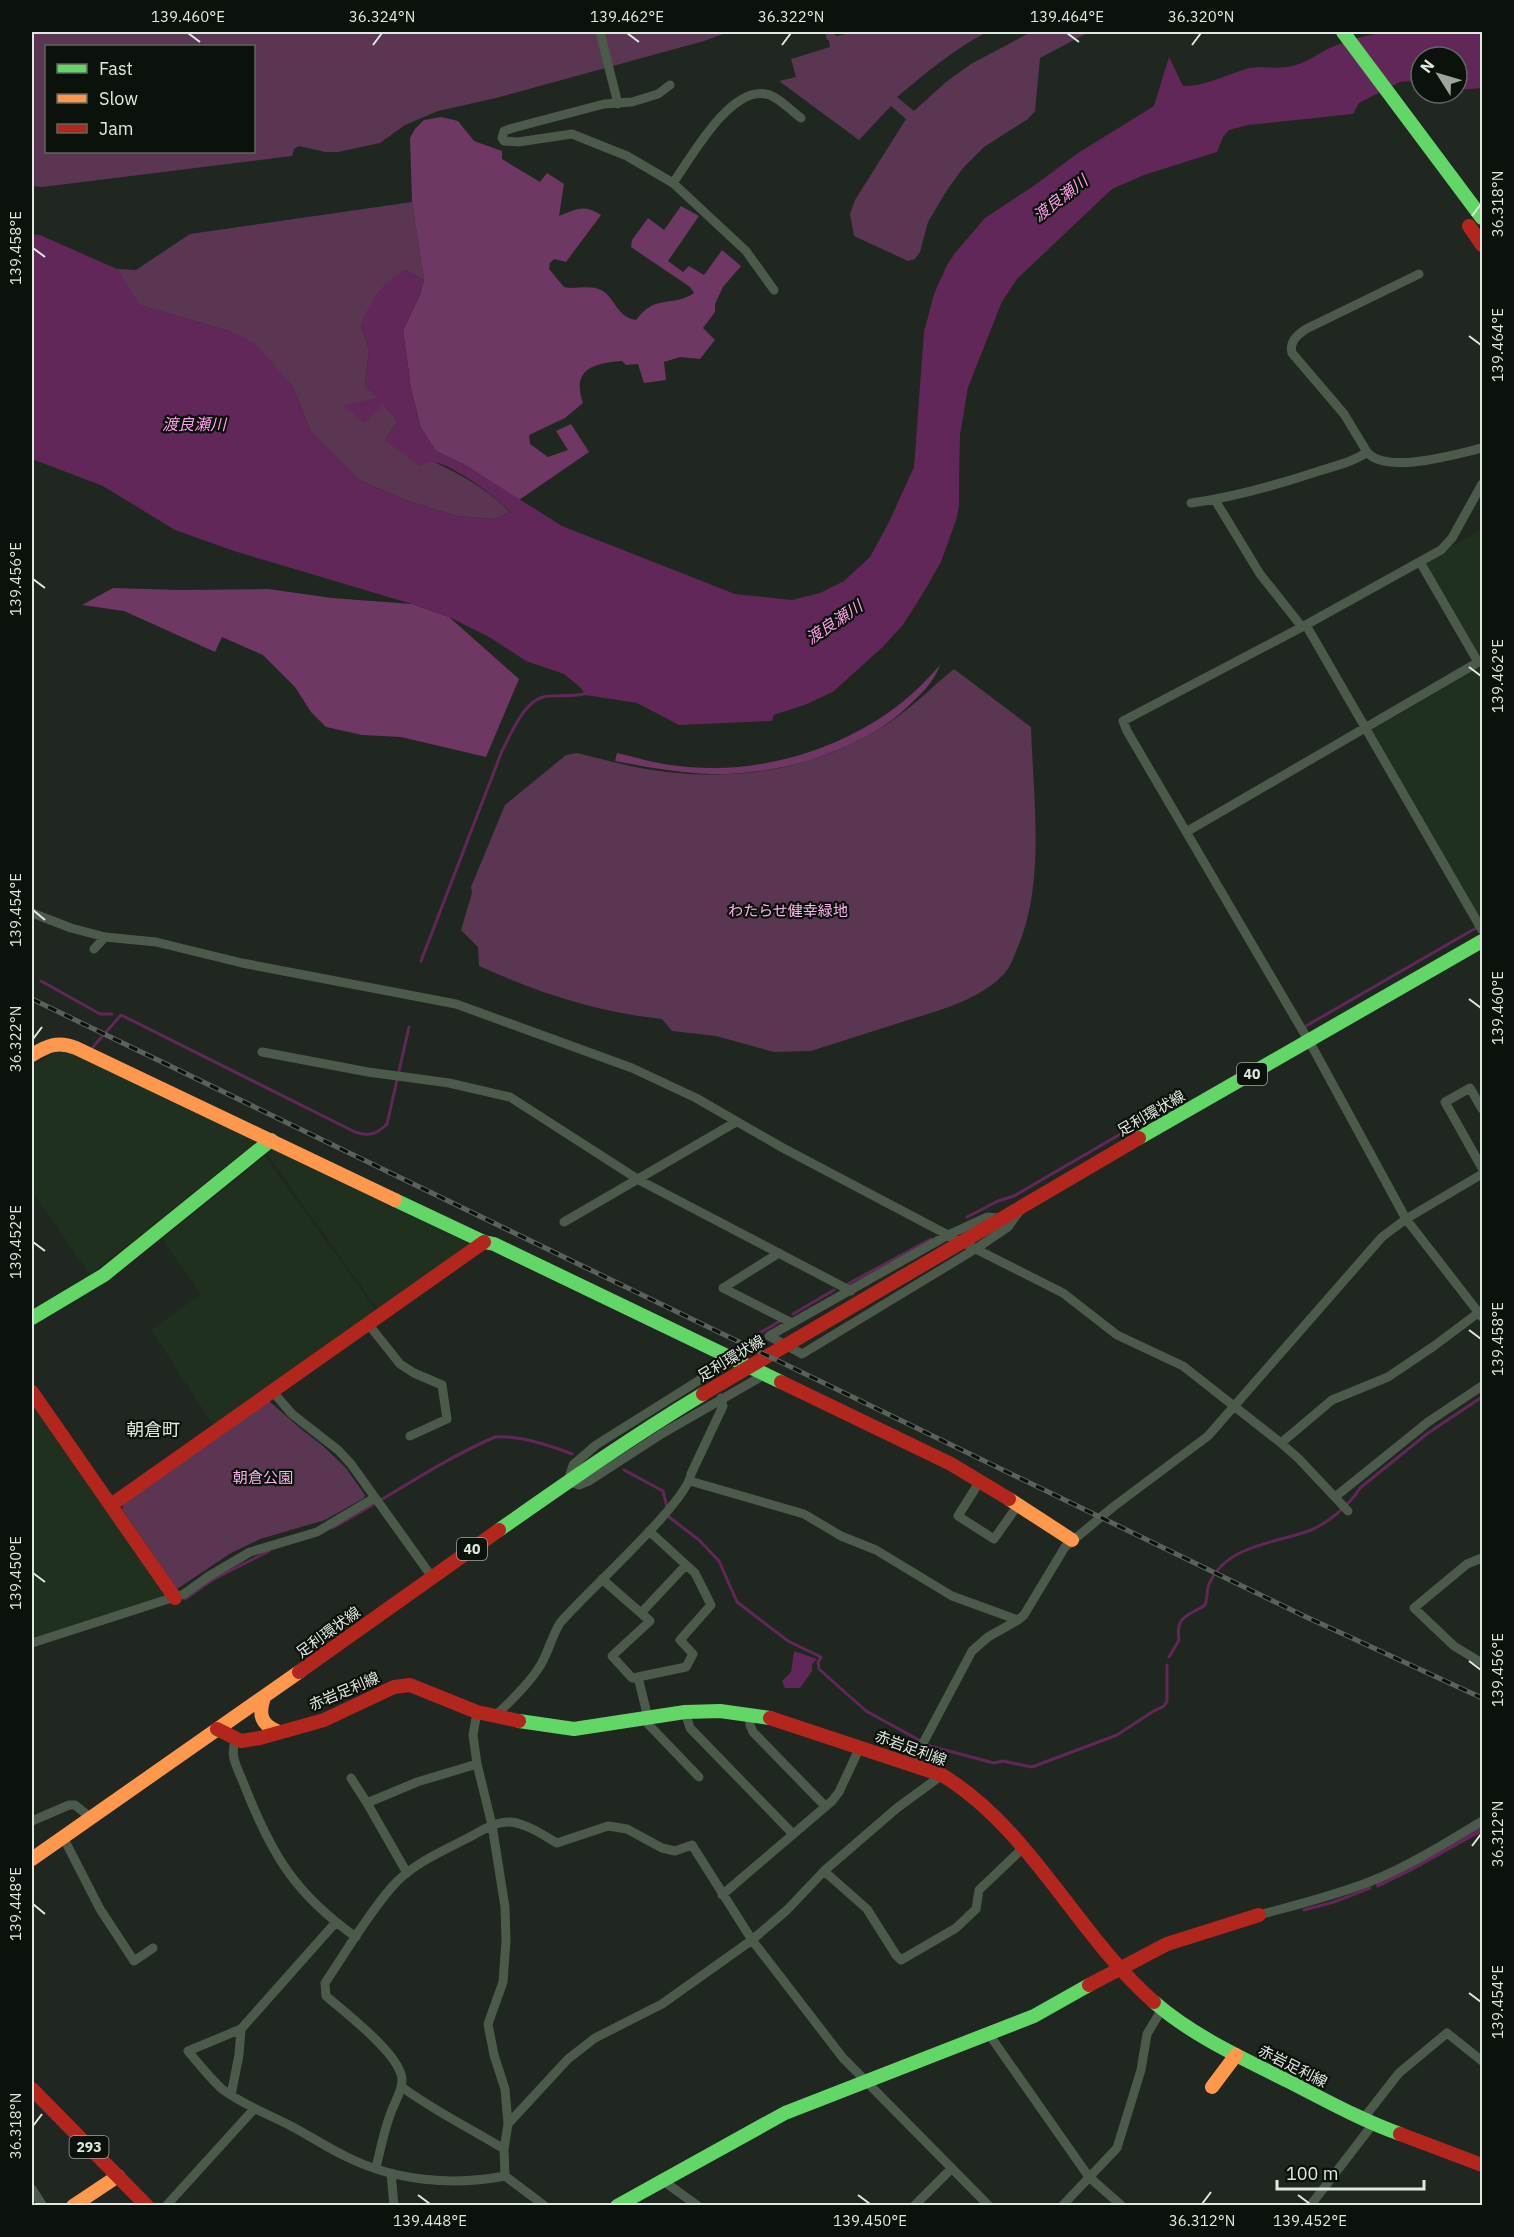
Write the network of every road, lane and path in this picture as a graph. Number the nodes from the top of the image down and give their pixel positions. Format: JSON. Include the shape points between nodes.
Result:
{"nodes":[{"id":1,"x":600,"y":32,"type":"edge"},
{"id":2,"x":1343,"y":32,"type":"edge"},
{"id":3,"x":670,"y":85,"type":"dead end"},
{"id":4,"x":618,"y":104,"type":"junction"},
{"id":5,"x":801,"y":118,"type":"dead end"},
{"id":6,"x":673,"y":183,"type":"junction"},
{"id":7,"x":1482,"y":218,"type":"edge"},
{"id":8,"x":1469,"y":226,"type":"dead end"},
{"id":9,"x":1482,"y":245,"type":"edge"},
{"id":10,"x":1419,"y":274,"type":"dead end"},
{"id":11,"x":774,"y":290,"type":"dead end"},
{"id":12,"x":1482,"y":448,"type":"edge"},
{"id":13,"x":1367,"y":452,"type":"junction"},
{"id":14,"x":1482,"y":484,"type":"edge"},
{"id":15,"x":1215,"y":500,"type":"junction"},
{"id":16,"x":1191,"y":503,"type":"dead end"},
{"id":17,"x":1420,"y":562,"type":"junction"},
{"id":18,"x":1304,"y":626,"type":"junction"},
{"id":19,"x":1480,"y":661,"type":"edge"},
{"id":20,"x":1365,"y":727,"type":"junction"},
{"id":21,"x":1186,"y":832,"type":"junction"},
{"id":22,"x":32,"y":913,"type":"edge"},
{"id":23,"x":1482,"y":930,"type":"edge"},
{"id":24,"x":105,"y":937,"type":"junction"},
{"id":25,"x":1482,"y":941,"type":"edge"},
{"id":26,"x":94,"y":949,"type":"dead end"},
{"id":27,"x":1308,"y":1042,"type":"junction"},
{"id":28,"x":262,"y":1052,"type":"dead end"},
{"id":29,"x":32,"y":1055,"type":"edge"},
{"id":30,"x":1482,"y":1109,"type":"edge"},
{"id":31,"x":736,"y":1122,"type":"junction"},
{"id":32,"x":271,"y":1140,"type":"junction"},
{"id":33,"x":1482,"y":1168,"type":"edge"},
{"id":34,"x":1482,"y":1174,"type":"edge"},
{"id":35,"x":639,"y":1180,"type":"junction"},
{"id":36,"x":1022,"y":1207,"type":"junction"},
{"id":37,"x":1000,"y":1218,"type":"junction"},
{"id":38,"x":1406,"y":1219,"type":"junction"},
{"id":39,"x":564,"y":1222,"type":"dead end"},
{"id":40,"x":948,"y":1235,"type":"junction"},
{"id":41,"x":962,"y":1241,"type":"junction"},
{"id":42,"x":484,"y":1242,"type":"junction"},
{"id":43,"x":977,"y":1248,"type":"junction"},
{"id":44,"x":779,"y":1253,"type":"junction"},
{"id":45,"x":851,"y":1291,"type":"junction"},
{"id":46,"x":1481,"y":1313,"type":"edge"},
{"id":47,"x":32,"y":1318,"type":"edge"},
{"id":48,"x":792,"y":1323,"type":"junction"},
{"id":49,"x":369,"y":1325,"type":"junction"},
{"id":50,"x":733,"y":1359,"type":"junction"},
{"id":51,"x":764,"y":1375,"type":"junction"},
{"id":52,"x":1482,"y":1386,"type":"edge"},
{"id":53,"x":32,"y":1392,"type":"edge"},
{"id":54,"x":273,"y":1392,"type":"junction"},
{"id":55,"x":722,"y":1398,"type":"junction"},
{"id":56,"x":1235,"y":1406,"type":"junction"},
{"id":57,"x":410,"y":1436,"type":"dead end"},
{"id":58,"x":1281,"y":1443,"type":"junction"},
{"id":59,"x":568,"y":1481,"type":"junction"},
{"id":60,"x":690,"y":1481,"type":"junction"},
{"id":61,"x":980,"y":1481,"type":"junction"},
{"id":62,"x":374,"y":1498,"type":"junction"},
{"id":63,"x":1336,"y":1498,"type":"junction"},
{"id":64,"x":1018,"y":1504,"type":"junction"},
{"id":65,"x":111,"y":1505,"type":"junction"},
{"id":66,"x":1347,"y":1510,"type":"dead end"},
{"id":67,"x":649,"y":1531,"type":"junction"},
{"id":68,"x":1072,"y":1540,"type":"junction"},
{"id":69,"x":1482,"y":1558,"type":"edge"},
{"id":70,"x":686,"y":1564,"type":"junction"},
{"id":71,"x":432,"y":1577,"type":"junction"},
{"id":72,"x":603,"y":1579,"type":"junction"},
{"id":73,"x":175,"y":1598,"type":"junction"},
{"id":74,"x":641,"y":1613,"type":"junction"},
{"id":75,"x":1018,"y":1620,"type":"junction"},
{"id":76,"x":32,"y":1643,"type":"edge"},
{"id":77,"x":1482,"y":1662,"type":"edge"},
{"id":78,"x":638,"y":1677,"type":"junction"},
{"id":79,"x":264,"y":1697,"type":"junction"},
{"id":80,"x":477,"y":1712,"type":"junction"},
{"id":81,"x":685,"y":1712,"type":"junction"},
{"id":82,"x":749,"y":1713,"type":"junction"},
{"id":83,"x":495,"y":1716,"type":"junction"},
{"id":84,"x":648,"y":1718,"type":"junction"},
{"id":85,"x":217,"y":1729,"type":"junction"},
{"id":86,"x":279,"y":1732,"type":"junction"},
{"id":87,"x":236,"y":1740,"type":"junction"},
{"id":88,"x":860,"y":1747,"type":"junction"},
{"id":89,"x":477,"y":1764,"type":"junction"},
{"id":90,"x":912,"y":1764,"type":"junction"},
{"id":91,"x":942,"y":1775,"type":"junction"},
{"id":92,"x":699,"y":1777,"type":"dead end"},
{"id":93,"x":351,"y":1778,"type":"dead end"},
{"id":94,"x":367,"y":1803,"type":"junction"},
{"id":95,"x":825,"y":1806,"type":"junction"},
{"id":96,"x":90,"y":1817,"type":"junction"},
{"id":97,"x":32,"y":1821,"type":"edge"},
{"id":98,"x":1482,"y":1821,"type":"edge"},
{"id":99,"x":492,"y":1825,"type":"junction"},
{"id":100,"x":793,"y":1834,"type":"junction"},
{"id":101,"x":63,"y":1837,"type":"junction"},
{"id":102,"x":1023,"y":1848,"type":"junction"},
{"id":103,"x":32,"y":1859,"type":"edge"},
{"id":104,"x":824,"y":1871,"type":"junction"},
{"id":105,"x":407,"y":1873,"type":"junction"},
{"id":106,"x":722,"y":1895,"type":"junction"},
{"id":107,"x":1259,"y":1915,"type":"joint"},
{"id":108,"x":336,"y":1922,"type":"junction"},
{"id":109,"x":356,"y":1937,"type":"junction"},
{"id":110,"x":752,"y":1940,"type":"junction"},
{"id":111,"x":153,"y":1948,"type":"dead end"},
{"id":112,"x":1120,"y":1968,"type":"junction"},
{"id":113,"x":1162,"y":2009,"type":"junction"},
{"id":114,"x":241,"y":2029,"type":"junction"},
{"id":115,"x":988,"y":2033,"type":"junction"},
{"id":116,"x":1236,"y":2055,"type":"junction"},
{"id":117,"x":1482,"y":2061,"type":"edge"},
{"id":118,"x":866,"y":2079,"type":"junction"},
{"id":119,"x":402,"y":2087,"type":"junction"},
{"id":120,"x":1212,"y":2087,"type":"dead end"},
{"id":121,"x":32,"y":2089,"type":"edge"},
{"id":122,"x":231,"y":2095,"type":"junction"},
{"id":123,"x":254,"y":2109,"type":"junction"},
{"id":124,"x":1368,"y":2121,"type":"junction"},
{"id":125,"x":508,"y":2124,"type":"junction"},
{"id":126,"x":504,"y":2149,"type":"junction"},
{"id":127,"x":1482,"y":2165,"type":"edge"},
{"id":128,"x":376,"y":2168,"type":"junction"},
{"id":129,"x":952,"y":2168,"type":"junction"},
{"id":130,"x":391,"y":2173,"type":"junction"},
{"id":131,"x":118,"y":2176,"type":"junction"},
{"id":132,"x":505,"y":2176,"type":"junction"},
{"id":133,"x":1089,"y":2177,"type":"junction"},
{"id":134,"x":662,"y":2180,"type":"junction"},
{"id":135,"x":32,"y":2189,"type":"edge"},
{"id":136,"x":43,"y":2205,"type":"edge"},
{"id":137,"x":74,"y":2205,"type":"edge"},
{"id":138,"x":147,"y":2205,"type":"edge"},
{"id":139,"x":166,"y":2205,"type":"edge"},
{"id":140,"x":394,"y":2205,"type":"edge"},
{"id":141,"x":545,"y":2205,"type":"edge"},
{"id":142,"x":617,"y":2205,"type":"edge"},
{"id":143,"x":698,"y":2205,"type":"edge"},
{"id":144,"x":914,"y":2205,"type":"edge"},
{"id":145,"x":989,"y":2205,"type":"edge"},
{"id":146,"x":1062,"y":2205,"type":"edge"},
{"id":147,"x":1122,"y":2205,"type":"edge"},
{"id":148,"x":1310,"y":2205,"type":"edge"}],
"edges":[{"from":1,"to":4,"type":"street"},
{"from":2,"to":7,"type":"main road"},
{"from":3,"to":4,"type":"street","via":[[658,94]]},
{"from":4,"to":6,"type":"street","via":[[604,104],[513,128],[504,131],[502,138],[518,142],[572,134],[627,156]]},
{"from":5,"to":6,"type":"street","via":[[770,95],[742,98],[712,128]]},
{"from":6,"to":11,"type":"street","via":[[746,251]]},
{"from":8,"to":9,"type":"main road"},
{"from":10,"to":13,"type":"street","via":[[1305,330],[1292,345],[1292,353],[1344,414]]},
{"from":12,"to":13,"type":"street","via":[[1407,462],[1381,461]]},
{"from":13,"to":15,"type":"street","via":[[1289,481]]},
{"from":14,"to":17,"type":"street","via":[[1448,545]]},
{"from":15,"to":16,"type":"street"},
{"from":15,"to":18,"type":"street","via":[[1260,574]]},
{"from":17,"to":18,"type":"street"},
{"from":17,"to":19,"type":"street"},
{"from":18,"to":20,"type":"street"},
{"from":18,"to":21,"type":"street","via":[[1123,721]]},
{"from":19,"to":20,"type":"street"},
{"from":20,"to":21,"type":"street"},
{"from":20,"to":23,"type":"street"},
{"from":21,"to":27,"type":"street"},
{"from":22,"to":24,"type":"street"},
{"from":24,"to":26,"type":"street"},
{"from":24,"to":31,"type":"street","via":[[156,942],[242,963],[456,1004],[632,1068]]},
{"from":25,"to":27,"type":"main road","name":"足利環状線","number":"40"},
{"from":27,"to":36,"type":"main road","name":"足利環状線","number":"40"},
{"from":27,"to":38,"type":"street"},
{"from":28,"to":35,"type":"street","via":[[510,1097]]},
{"from":29,"to":32,"type":"main road","via":[[47,1044],[60,1042]]},
{"from":30,"to":33,"type":"street","via":[[1470,1088],[1445,1102]]},
{"from":31,"to":35,"type":"street"},
{"from":31,"to":40,"type":"street"},
{"from":32,"to":42,"type":"main road"},
{"from":32,"to":47,"type":"main road","via":[[104,1275]]},
{"from":34,"to":38,"type":"street"},
{"from":35,"to":39,"type":"street"},
{"from":35,"to":44,"type":"street"},
{"from":36,"to":37,"type":"main road","name":"足利環状線","number":"40"},
{"from":36,"to":43,"type":"street","via":[[1008,1227]]},
{"from":37,"to":40,"type":"street","via":[[987,1217]]},
{"from":37,"to":41,"type":"main road","name":"足利環状線","number":"40"},
{"from":38,"to":46,"type":"street"},
{"from":38,"to":56,"type":"street","via":[[1382,1237]]},
{"from":40,"to":41,"type":"street"},
{"from":40,"to":45,"type":"street"},
{"from":41,"to":43,"type":"street"},
{"from":41,"to":59,"type":"main road","name":"足利環状線","number":"40","via":[[682,1406]]},
{"from":42,"to":49,"type":"main road"},
{"from":42,"to":50,"type":"main road"},
{"from":43,"to":48,"type":"street","via":[[802,1354],[769,1336]]},
{"from":43,"to":56,"type":"street","via":[[1063,1293],[1112,1332],[1183,1366]]},
{"from":44,"to":45,"type":"street"},
{"from":44,"to":48,"type":"street","via":[[723,1288]]},
{"from":45,"to":48,"type":"street"},
{"from":46,"to":58,"type":"street","via":[[1388,1377],[1332,1400]]},
{"from":49,"to":54,"type":"main road"},
{"from":49,"to":57,"type":"street","via":[[400,1364],[442,1385],[447,1419]]},
{"from":50,"to":51,"type":"main road"},
{"from":50,"to":59,"type":"street","via":[[596,1445],[573,1465]]},
{"from":51,"to":55,"type":"street"},
{"from":51,"to":61,"type":"main road"},
{"from":52,"to":63,"type":"street","via":[[1428,1422]]},
{"from":53,"to":65,"type":"main road"},
{"from":54,"to":62,"type":"street","via":[[292,1414],[338,1450]]},
{"from":54,"to":65,"type":"main road"},
{"from":55,"to":59,"type":"street","via":[[589,1481],[579,1485]]},
{"from":55,"to":60,"type":"street","via":[[723,1406]]},
{"from":56,"to":58,"type":"street"},
{"from":56,"to":68,"type":"street","via":[[1194,1447]]},
{"from":58,"to":63,"type":"street"},
{"from":59,"to":71,"type":"main road","name":"足利環状線","number":"40"},
{"from":60,"to":67,"type":"street"},
{"from":60,"to":75,"type":"street","via":[[804,1514],[841,1536],[876,1550],[952,1596]]},
{"from":61,"to":64,"type":"main road"},
{"from":61,"to":64,"type":"street","via":[[958,1516],[994,1539]]},
{"from":62,"to":71,"type":"street"},
{"from":62,"to":73,"type":"street","via":[[317,1532],[250,1552]]},
{"from":63,"to":66,"type":"street"},
{"from":64,"to":68,"type":"main road"},
{"from":65,"to":73,"type":"main road"},
{"from":67,"to":70,"type":"street"},
{"from":67,"to":72,"type":"street"},
{"from":68,"to":75,"type":"street"},
{"from":69,"to":77,"type":"street","via":[[1467,1564],[1414,1608],[1454,1646]]},
{"from":70,"to":74,"type":"street"},
{"from":70,"to":78,"type":"street","via":[[711,1605],[680,1640],[693,1654],[686,1667]]},
{"from":71,"to":79,"type":"main road","name":"足利環状線","number":"40"},
{"from":72,"to":74,"type":"street"},
{"from":72,"to":83,"type":"street","via":[[560,1623],[540,1666]]},
{"from":73,"to":76,"type":"street"},
{"from":74,"to":78,"type":"street","via":[[650,1621],[612,1656],[632,1678]]},
{"from":75,"to":90,"type":"street","via":[[988,1636],[972,1651]]},
{"from":78,"to":84,"type":"street"},
{"from":79,"to":85,"type":"main road","name":"足利環状線","number":"40"},
{"from":79,"to":86,"type":"main road","via":[[260,1717]]},
{"from":80,"to":83,"type":"main road","name":"赤岩足利線"},
{"from":80,"to":86,"type":"main road","name":"赤岩足利線","via":[[418,1688],[402,1686],[324,1720]]},
{"from":80,"to":89,"type":"street","via":[[473,1735]]},
{"from":81,"to":82,"type":"main road","name":"赤岩足利線"},
{"from":81,"to":84,"type":"main road","name":"赤岩足利線"},
{"from":81,"to":100,"type":"street","via":[[690,1728]]},
{"from":82,"to":88,"type":"main road","name":"赤岩足利線"},
{"from":82,"to":95,"type":"street","via":[[753,1732]]},
{"from":83,"to":84,"type":"main road","name":"赤岩足利線","via":[[574,1730]]},
{"from":84,"to":92,"type":"street","via":[[654,1732]]},
{"from":85,"to":87,"type":"main road"},
{"from":85,"to":96,"type":"main road","name":"足利環状線","number":"40"},
{"from":86,"to":87,"type":"main road","name":"赤岩足利線"},
{"from":87,"to":108,"type":"street","via":[[232,1753],[262,1831],[300,1887]]},
{"from":88,"to":90,"type":"main road","name":"赤岩足利線"},
{"from":88,"to":95,"type":"street","via":[[839,1791]]},
{"from":89,"to":94,"type":"street","via":[[417,1782]]},
{"from":89,"to":99,"type":"street"},
{"from":90,"to":91,"type":"main road","name":"赤岩足利線"},
{"from":91,"to":102,"type":"main road","name":"赤岩足利線","via":[[962,1787]]},
{"from":91,"to":104,"type":"street"},
{"from":93,"to":94,"type":"street"},
{"from":94,"to":105,"type":"street"},
{"from":95,"to":100,"type":"street"},
{"from":96,"to":97,"type":"street","via":[[69,1805]]},
{"from":96,"to":101,"type":"main road","name":"足利環状線","number":"40"},
{"from":98,"to":107,"type":"street","via":[[1371,1881]]},
{"from":99,"to":105,"type":"street"},
{"from":99,"to":106,"type":"street","via":[[523,1825],[557,1843],[609,1826],[627,1829],[675,1851],[692,1845]]},
{"from":99,"to":125,"type":"street","via":[[506,1941],[503,1982],[488,2024],[505,2089]]},
{"from":100,"to":106,"type":"street"},
{"from":101,"to":103,"type":"main road","name":"足利環状線","number":"40"},
{"from":101,"to":111,"type":"street","via":[[100,1909],[134,1961]]},
{"from":102,"to":104,"type":"street","via":[[979,1890],[976,1909],[956,1928],[901,1960],[867,1909]]},
{"from":102,"to":112,"type":"main road","name":"赤岩足利線"},
{"from":104,"to":110,"type":"street"},
{"from":105,"to":109,"type":"street","via":[[391,1887]]},
{"from":106,"to":110,"type":"street"},
{"from":107,"to":112,"type":"main road","via":[[1171,1941]]},
{"from":108,"to":109,"type":"street"},
{"from":108,"to":114,"type":"street"},
{"from":109,"to":119,"type":"street","via":[[326,1983],[326,1996],[375,2038],[398,2065]]},
{"from":110,"to":118,"type":"street","via":[[843,2058]]},
{"from":110,"to":125,"type":"street","via":[[662,2004],[595,2038],[568,2059]]},
{"from":112,"to":113,"type":"main road","name":"赤岩足利線"},
{"from":112,"to":115,"type":"main road","via":[[1034,2016]]},
{"from":113,"to":116,"type":"main road","name":"赤岩足利線","via":[[1191,2031]]},
{"from":113,"to":133,"type":"street","via":[[1147,2034],[1141,2070],[1117,2148]]},
{"from":114,"to":122,"type":"street"},
{"from":114,"to":122,"type":"street","via":[[188,2051]]},
{"from":115,"to":118,"type":"main road"},
{"from":115,"to":133,"type":"street"},
{"from":116,"to":120,"type":"main road"},
{"from":116,"to":124,"type":"main road","name":"赤岩足利線"},
{"from":117,"to":124,"type":"street","via":[[1447,2033],[1399,2073]]},
{"from":118,"to":129,"type":"street"},
{"from":118,"to":134,"type":"main road","via":[[785,2113]]},
{"from":119,"to":126,"type":"street","via":[[427,2106]]},
{"from":119,"to":128,"type":"street"},
{"from":121,"to":131,"type":"main road","number":"293"},
{"from":122,"to":123,"type":"street"},
{"from":123,"to":128,"type":"street"},
{"from":123,"to":139,"type":"street"},
{"from":124,"to":127,"type":"main road","name":"赤岩足利線"},
{"from":124,"to":148,"type":"street"},
{"from":125,"to":126,"type":"street"},
{"from":126,"to":132,"type":"street"},
{"from":128,"to":130,"type":"street"},
{"from":129,"to":144,"type":"street"},
{"from":129,"to":145,"type":"street"},
{"from":130,"to":132,"type":"street","via":[[445,2182]]},
{"from":130,"to":140,"type":"street"},
{"from":131,"to":137,"type":"main road"},
{"from":131,"to":138,"type":"main road","number":"293"},
{"from":132,"to":141,"type":"street"},
{"from":133,"to":146,"type":"street"},
{"from":133,"to":147,"type":"street"},
{"from":134,"to":142,"type":"main road"},
{"from":134,"to":143,"type":"street"},
{"from":135,"to":136,"type":"street"}]}
